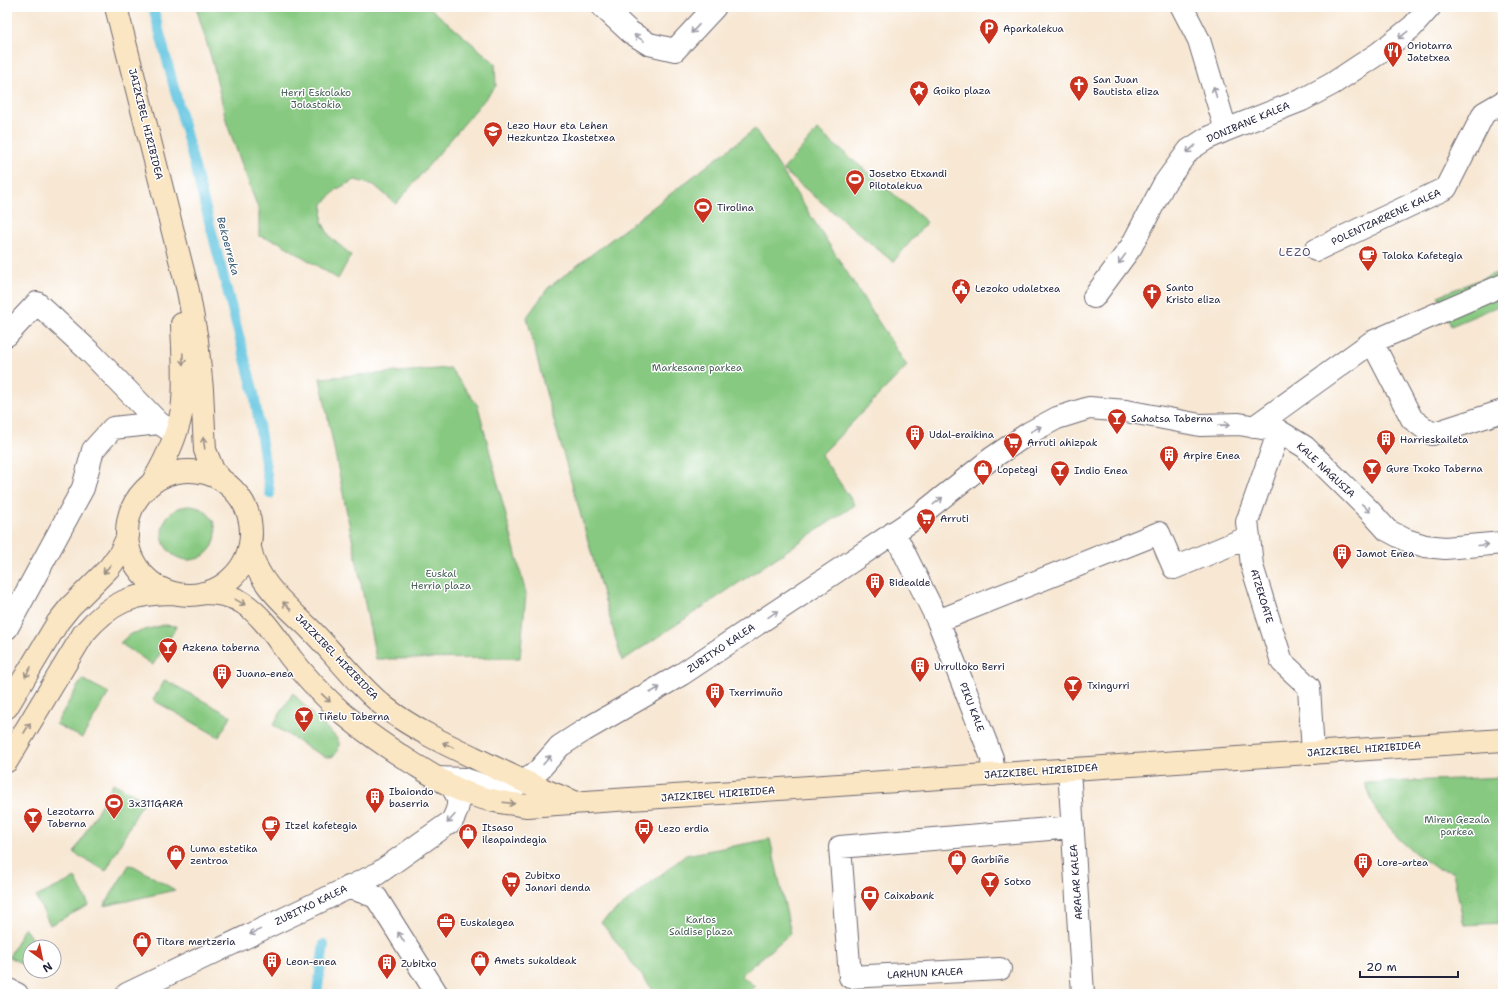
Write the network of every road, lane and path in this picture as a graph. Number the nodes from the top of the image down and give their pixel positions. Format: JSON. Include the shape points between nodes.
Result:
{"nodes":[{"id":1,"x":116,"y":7,"type":"edge"},
{"id":2,"x":603,"y":7,"type":"edge"},
{"id":3,"x":715,"y":7,"type":"edge"},
{"id":4,"x":1182,"y":7,"type":"edge"},
{"id":5,"x":1430,"y":7,"type":"edge"},
{"id":6,"x":1503,"y":102,"type":"edge"},
{"id":7,"x":1226,"y":130,"type":"junction"},
{"id":8,"x":175,"y":241,"type":"junction"},
{"id":9,"x":1316,"y":250,"type":"dead end"},
{"id":10,"x":1503,"y":285,"type":"edge"},
{"id":11,"x":1094,"y":298,"type":"dead end"},
{"id":12,"x":7,"y":335,"type":"edge"},
{"id":13,"x":1372,"y":342,"type":"junction"},
{"id":14,"x":1089,"y":408,"type":"joint"},
{"id":15,"x":1503,"y":411,"type":"edge"},
{"id":16,"x":1254,"y":427,"type":"junction"},
{"id":17,"x":167,"y":429,"type":"junction"},
{"id":18,"x":1279,"y":431,"type":"junction"},
{"id":19,"x":220,"y":478,"type":"junction"},
{"id":20,"x":152,"y":483,"type":"junction"},
{"id":21,"x":894,"y":532,"type":"junction"},
{"id":22,"x":128,"y":536,"type":"junction"},
{"id":23,"x":1248,"y":537,"type":"junction"},
{"id":24,"x":1503,"y":543,"type":"edge"},
{"id":25,"x":250,"y":548,"type":"junction"},
{"id":26,"x":175,"y":593,"type":"junction"},
{"id":27,"x":202,"y":593,"type":"junction"},
{"id":28,"x":938,"y":621,"type":"junction"},
{"id":29,"x":7,"y":628,"type":"edge"},
{"id":30,"x":7,"y":707,"type":"edge"},
{"id":31,"x":1503,"y":740,"type":"edge"},
{"id":32,"x":1312,"y":753,"type":"junction"},
{"id":33,"x":7,"y":761,"type":"edge"},
{"id":34,"x":1069,"y":769,"type":"junction"},
{"id":35,"x":993,"y":775,"type":"junction"},
{"id":36,"x":443,"y":782,"type":"junction"},
{"id":37,"x":524,"y":782,"type":"junction"},
{"id":38,"x":579,"y":803,"type":"junction"},
{"id":39,"x":1073,"y":826,"type":"junction"},
{"id":40,"x":349,"y":887,"type":"junction"},
{"id":41,"x":1000,"y":969,"type":"dead end"},
{"id":42,"x":7,"y":989,"type":"edge"},
{"id":43,"x":17,"y":994,"type":"edge"},
{"id":44,"x":128,"y":994,"type":"edge"},
{"id":45,"x":437,"y":994,"type":"edge"},
{"id":46,"x":1083,"y":994,"type":"edge"}],
"edges":[{"from":1,"to":8,"type":"street","name":"JAIZKIBEL HIRIBIDEA"},
{"from":3,"to":2,"type":"street","one_way":true,"via":[[675,50],[649,44],[630,32]]},
{"from":7,"to":4,"type":"street","one_way":true,"via":[[1199,40]]},
{"from":5,"to":7,"type":"street","name":"DONIBANE KALEA","one_way":true,"via":[[1412,27],[1332,84],[1296,102]]},
{"from":6,"to":9,"type":"street","name":"POLENTZARRENE KALEA","via":[[1484,113],[1446,188]]},
{"from":7,"to":11,"type":"street","name":"DONIBANE KALEA","one_way":true,"via":[[1189,150],[1164,184],[1131,247]]},
{"from":8,"to":17,"type":"street","name":"JAIZKIBEL HIRIBIDEA","one_way":true,"via":[[184,381],[183,403]]},
{"from":19,"to":8,"type":"street","name":"JAIZKIBEL HIRIBIDEA","one_way":true,"via":[[213,470],[205,450],[197,340]]},
{"from":10,"to":13,"type":"street"},
{"from":12,"to":17,"type":"street","via":[[37,303]]},
{"from":13,"to":15,"type":"street","via":[[1412,419],[1432,434]]},
{"from":13,"to":16,"type":"street"},
{"from":14,"to":16,"type":"street","name":"KALE NAGUSIA","one_way":true,"via":[[1126,411],[1200,425],[1239,424]]},
{"from":21,"to":14,"type":"street","name":"ZUBITXO KALEA","one_way":true,"via":[[1029,433],[1057,418]]},
{"from":16,"to":18,"type":"street","name":"KALE NAGUSIA"},
{"from":17,"to":20,"type":"street","via":[[165,461]]},
{"from":17,"to":29,"type":"street","via":[[113,428],[93,450],[83,488]]},
{"from":18,"to":23,"type":"street","name":"ATZEKOATE","via":[[1247,522]]},
{"from":18,"to":24,"type":"street","name":"KALE NAGUSIA","one_way":true,"via":[[1305,447],[1387,530],[1406,540],[1425,546],[1446,548]]},
{"from":19,"to":20,"type":"street","via":[[203,472],[185,471],[168,474]]},
{"from":19,"to":25,"type":"street","via":[[233,488],[243,501],[250,521]]},
{"from":20,"to":22,"type":"street","via":[[133,506],[128,521]]},
{"from":21,"to":28,"type":"street","name":"PIKU KALE"},
{"from":37,"to":21,"type":"street","name":"ZUBITXO KALEA","one_way":true,"via":[[538,771],[560,746],[682,674]]},
{"from":22,"to":26,"type":"street","via":[[130,552],[137,566],[147,578]]},
{"from":22,"to":30,"type":"street","one_way":true,"via":[[109,568],[58,622]]},
{"from":23,"to":28,"type":"street","via":[[1174,568],[1159,532]]},
{"from":23,"to":32,"type":"street","name":"ATZEKOATE","via":[[1252,566],[1282,662],[1309,687]]},
{"from":25,"to":27,"type":"street","via":[[233,576],[215,589]]},
{"from":37,"to":25,"type":"street","name":"JAIZKIBEL HIRIBIDEA","one_way":true,"via":[[441,741],[392,712],[372,696],[268,587],[256,568]]},
{"from":26,"to":27,"type":"street"},
{"from":33,"to":26,"type":"street","one_way":true,"via":[[84,633],[96,619],[113,606],[132,597],[153,593]]},
{"from":27,"to":36,"type":"street","name":"JAIZKIBEL HIRIBIDEA","one_way":true,"via":[[216,593],[243,603],[274,634],[306,677],[339,710],[362,730]]},
{"from":28,"to":35,"type":"street","name":"PIKU KALE","via":[[992,758]]},
{"from":31,"to":32,"type":"street","name":"JAIZKIBEL HIRIBIDEA"},
{"from":32,"to":34,"type":"street","name":"JAIZKIBEL HIRIBIDEA"},
{"from":34,"to":35,"type":"street","name":"JAIZKIBEL HIRIBIDEA"},
{"from":34,"to":39,"type":"street","name":"ARALAR KALEA"},
{"from":35,"to":38,"type":"street","name":"JAIZKIBEL HIRIBIDEA"},
{"from":36,"to":37,"type":"street","name":"ZUBITXO KALEA","via":[[464,779],[490,788],[507,788]]},
{"from":36,"to":38,"type":"street","name":"JAIZKIBEL HIRIBIDEA","one_way":true,"via":[[496,802],[527,806]]},
{"from":36,"to":40,"type":"street","name":"ZUBITXO KALEA","one_way":true,"via":[[456,793],[459,802],[452,821],[377,874]]},
{"from":37,"to":38,"type":"street","name":"JAIZKIBEL HIRIBIDEA"},
{"from":39,"to":41,"type":"street","name":"LARHUN KALEA","via":[[840,847],[850,977]]},
{"from":39,"to":46,"type":"street","name":"ARALAR KALEA"},
{"from":40,"to":44,"type":"street","name":"ZUBITXO KALEA","one_way":true},
{"from":45,"to":40,"type":"street","one_way":true,"via":[[376,897]]},
{"from":42,"to":43,"type":"street"}]}
